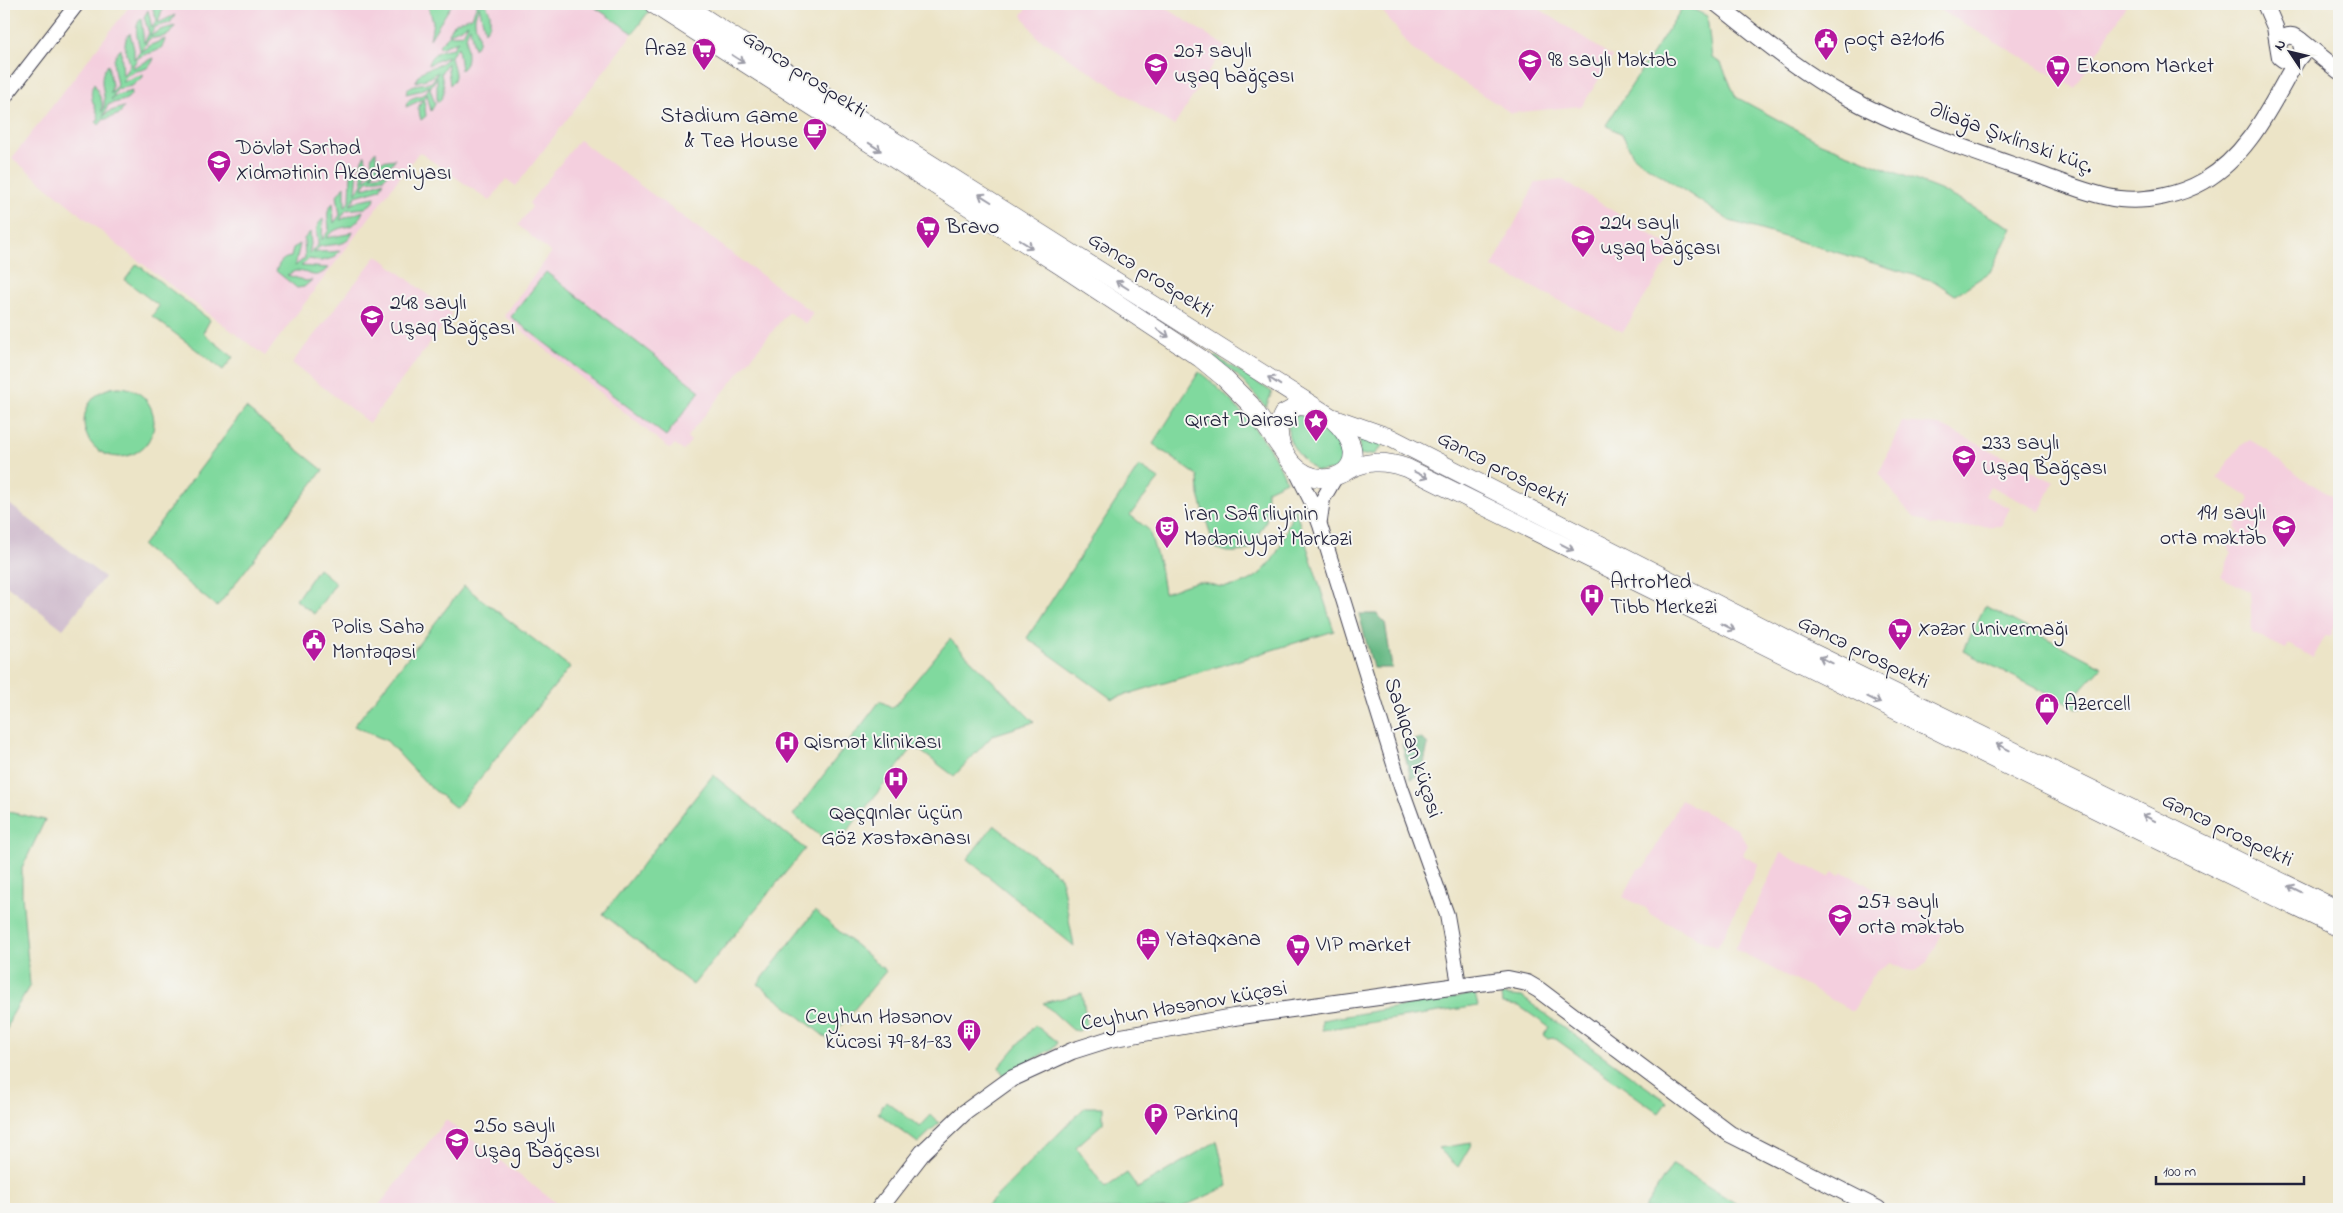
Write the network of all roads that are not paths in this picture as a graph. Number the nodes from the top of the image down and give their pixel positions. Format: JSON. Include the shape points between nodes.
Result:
{"nodes":[{"id":1,"x":77,"y":4,"type":"edge"},
{"id":2,"x":653,"y":4,"type":"edge"},
{"id":3,"x":682,"y":4,"type":"edge"},
{"id":4,"x":1717,"y":4,"type":"edge"},
{"id":5,"x":2265,"y":4,"type":"edge"},
{"id":6,"x":2299,"y":38,"type":"junction"},
{"id":7,"x":2278,"y":48,"type":"junction"},
{"id":8,"x":2297,"y":59,"type":"junction"},
{"id":9,"x":2334,"y":68,"type":"edge"},
{"id":10,"x":2279,"y":91,"type":"junction"},
{"id":11,"x":4,"y":98,"type":"edge"},
{"id":12,"x":1330,"y":417,"type":"junction"},
{"id":13,"x":1288,"y":457,"type":"junction"},
{"id":14,"x":1339,"y":476,"type":"junction"},
{"id":15,"x":1320,"y":525,"type":"junction"},
{"id":16,"x":2334,"y":917,"type":"edge"},
{"id":17,"x":1459,"y":984,"type":"junction"},
{"id":18,"x":879,"y":1209,"type":"edge"},
{"id":19,"x":1878,"y":1209,"type":"edge"}],
"edges":[{"from":1,"to":11,"type":"street"},
{"from":2,"to":13,"type":"main road","name":"Gəncə prospekti","one_way":true,"via":[[1200,358],[1250,404]]},
{"from":12,"to":3,"type":"main road","name":"Gəncə prospekti","one_way":true},
{"from":4,"to":10,"type":"main road","name":"Əliağa Şıxlinski küç.","via":[[1803,70],[1883,115],[2022,168],[2119,200],[2165,196],[2204,181],[2248,141],[2261,125]]},
{"from":5,"to":6,"type":"main road"},
{"from":5,"to":7,"type":"main road","via":[[2275,27]]},
{"from":6,"to":7,"type":"main road","via":[[2288,35]]},
{"from":6,"to":8,"type":"main road","via":[[2303,48]]},
{"from":6,"to":9,"type":"main road"},
{"from":7,"to":8,"type":"main road","via":[[2280,57],[2288,62]]},
{"from":7,"to":10,"type":"main road"},
{"from":8,"to":9,"type":"main road"},
{"from":8,"to":10,"type":"main road","name":"Əliağa Şıxlinski küç."},
{"from":12,"to":13,"type":"main road","via":[[1306,407],[1287,410],[1281,418],[1278,433]]},
{"from":12,"to":14,"type":"main road","via":[[1352,446],[1352,462]]},
{"from":16,"to":12,"type":"main road","name":"Gəncə prospekti","one_way":true,"via":[[1391,438]]},
{"from":13,"to":14,"type":"main road","via":[[1299,469],[1316,478]]},
{"from":13,"to":15,"type":"street","name":"Sadıqcan küçəsi"},
{"from":14,"to":15,"type":"street","via":[[1323,499]]},
{"from":14,"to":16,"type":"main road","name":"Gəncə prospekti","one_way":true,"via":[[1367,462],[1407,468],[2146,835]]},
{"from":15,"to":17,"type":"street","name":"Sadıqcan küçəsi","via":[[1401,787],[1448,915]]},
{"from":17,"to":18,"type":"main road","name":"Ceyhun Həsənov küçəsi","via":[[1177,1027],[1110,1039],[1072,1051],[1011,1079],[970,1107],[924,1152]]},
{"from":17,"to":19,"type":"main road","name":"Ceyhun Həsənov küçəsi","via":[[1501,979],[1527,983],[1734,1136]]}]}
